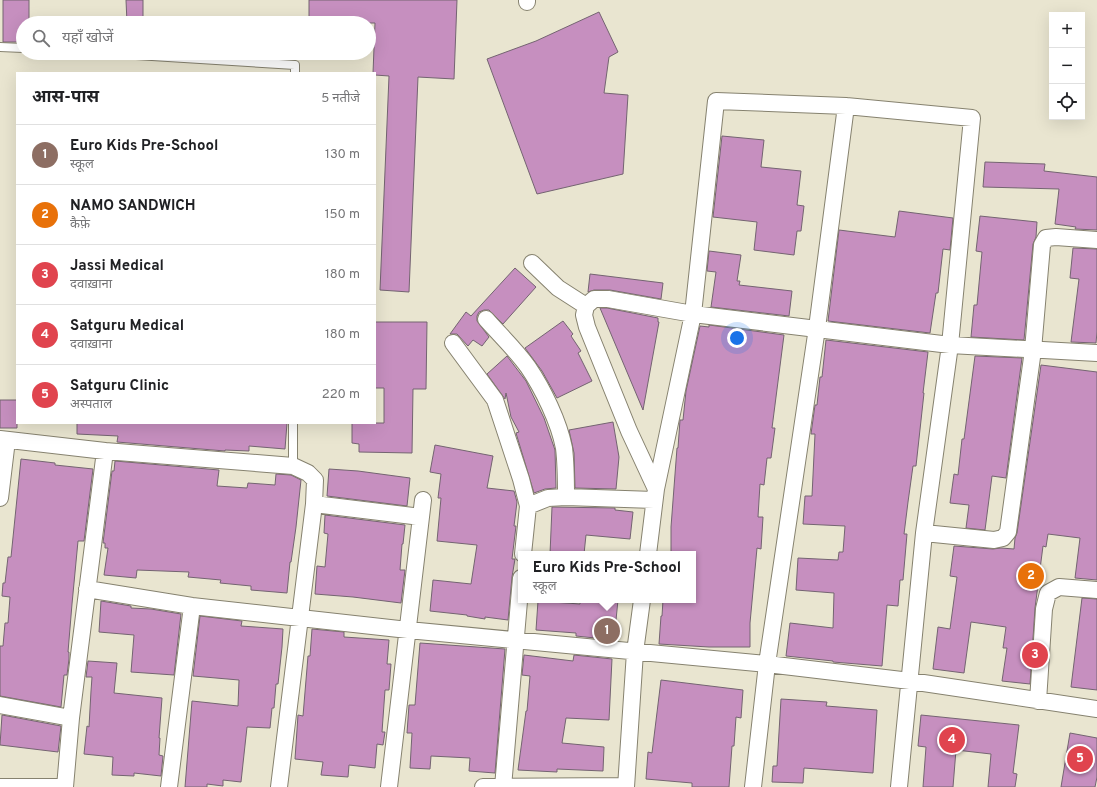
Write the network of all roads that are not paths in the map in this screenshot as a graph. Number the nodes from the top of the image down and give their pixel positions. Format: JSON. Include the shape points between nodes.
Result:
{"nodes":[{"id":1,"x":0,"y":47,"type":"edge"},
{"id":2,"x":16,"y":48,"type":"edge"},
{"id":3,"x":215,"y":60,"type":"edge"},
{"id":4,"x":295,"y":72,"type":"edge"},
{"id":5,"x":846,"y":106,"type":"junction"},
{"id":6,"x":1097,"y":240,"type":"edge"},
{"id":7,"x":532,"y":263,"type":"dead end"},
{"id":8,"x":586,"y":306,"type":"junction"},
{"id":9,"x":693,"y":314,"type":"junction"},
{"id":10,"x":486,"y":319,"type":"dead end"},
{"id":11,"x":818,"y":328,"type":"junction"},
{"id":12,"x":453,"y":343,"type":"dead end"},
{"id":13,"x":950,"y":345,"type":"junction"},
{"id":14,"x":1033,"y":350,"type":"junction"},
{"id":15,"x":1097,"y":353,"type":"edge"},
{"id":16,"x":293,"y":424,"type":"edge"},
{"id":17,"x":3,"y":440,"type":"edge"},
{"id":18,"x":104,"y":451,"type":"junction"},
{"id":19,"x":293,"y":466,"type":"junction"},
{"id":20,"x":655,"y":494,"type":"junction"},
{"id":21,"x":566,"y":497,"type":"junction"},
{"id":22,"x":0,"y":498,"type":"edge"},
{"id":23,"x":423,"y":500,"type":"dead end"},
{"id":24,"x":314,"y":504,"type":"junction"},
{"id":25,"x":528,"y":506,"type":"junction"},
{"id":26,"x":421,"y":517,"type":"junction"},
{"id":27,"x":924,"y":533,"type":"junction"},
{"id":28,"x":523,"y":551,"type":"edge"},
{"id":29,"x":648,"y":551,"type":"edge"},
{"id":30,"x":87,"y":589,"type":"junction"},
{"id":31,"x":1097,"y":590,"type":"edge"},
{"id":32,"x":519,"y":603,"type":"edge"},
{"id":33,"x":642,"y":603,"type":"edge"},
{"id":34,"x":192,"y":606,"type":"junction"},
{"id":35,"x":300,"y":618,"type":"junction"},
{"id":36,"x":408,"y":630,"type":"junction"},
{"id":37,"x":516,"y":640,"type":"junction"},
{"id":38,"x":635,"y":652,"type":"junction"},
{"id":39,"x":767,"y":664,"type":"junction"},
{"id":40,"x":910,"y":682,"type":"junction"},
{"id":41,"x":1038,"y":701,"type":"junction"},
{"id":42,"x":0,"y":705,"type":"edge"},
{"id":43,"x":1097,"y":709,"type":"edge"},
{"id":44,"x":71,"y":718,"type":"junction"},
{"id":45,"x":626,"y":786,"type":"edge"},
{"id":46,"x":0,"y":787,"type":"edge"},
{"id":47,"x":65,"y":787,"type":"edge"},
{"id":48,"x":168,"y":787,"type":"edge"},
{"id":49,"x":279,"y":787,"type":"edge"},
{"id":50,"x":389,"y":787,"type":"edge"},
{"id":51,"x":483,"y":787,"type":"edge"},
{"id":52,"x":503,"y":787,"type":"edge"},
{"id":53,"x":753,"y":787,"type":"edge"},
{"id":54,"x":899,"y":787,"type":"edge"}],
"edges":[{"from":1,"to":2,"type":"lane"},
{"from":3,"to":4,"type":"lane","via":[[295,65]]},
{"from":5,"to":9,"type":"street","via":[[716,101]]},
{"from":5,"to":11,"type":"street"},
{"from":5,"to":13,"type":"street","via":[[972,118]]},
{"from":6,"to":14,"type":"street","via":[[1046,238],[1042,245]]},
{"from":7,"to":8,"type":"street","via":[[558,288]]},
{"from":8,"to":9,"type":"street","via":[[594,299],[608,299]]},
{"from":8,"to":20,"type":"street","via":[[584,315],[587,327]]},
{"from":9,"to":11,"type":"street"},
{"from":9,"to":20,"type":"street"},
{"from":10,"to":21,"type":"street","via":[[528,367],[549,405],[563,446]]},
{"from":11,"to":13,"type":"street"},
{"from":11,"to":39,"type":"street"},
{"from":12,"to":25,"type":"street","via":[[495,400]]},
{"from":13,"to":14,"type":"street"},
{"from":13,"to":27,"type":"street"},
{"from":14,"to":15,"type":"street"},
{"from":14,"to":27,"type":"street","via":[[1008,532],[1003,538],[994,540]]},
{"from":16,"to":19,"type":"lane"},
{"from":17,"to":18,"type":"street"},
{"from":17,"to":22,"type":"street"},
{"from":18,"to":19,"type":"street"},
{"from":18,"to":30,"type":"street"},
{"from":19,"to":24,"type":"street","via":[[308,473],[315,480]]},
{"from":20,"to":21,"type":"street"},
{"from":20,"to":29,"type":"street"},
{"from":21,"to":25,"type":"street","via":[[548,498]]},
{"from":23,"to":26,"type":"street"},
{"from":24,"to":26,"type":"street"},
{"from":24,"to":35,"type":"street"},
{"from":25,"to":28,"type":"street"},
{"from":26,"to":36,"type":"street"},
{"from":27,"to":40,"type":"street"},
{"from":30,"to":34,"type":"street"},
{"from":30,"to":44,"type":"street"},
{"from":31,"to":41,"type":"street","via":[[1059,587],[1048,593],[1044,609]]},
{"from":32,"to":37,"type":"street"},
{"from":33,"to":38,"type":"street"},
{"from":34,"to":35,"type":"street"},
{"from":34,"to":48,"type":"street"},
{"from":35,"to":36,"type":"street"},
{"from":35,"to":49,"type":"street"},
{"from":36,"to":37,"type":"street"},
{"from":36,"to":50,"type":"street"},
{"from":37,"to":38,"type":"street"},
{"from":37,"to":52,"type":"street"},
{"from":38,"to":39,"type":"street"},
{"from":38,"to":45,"type":"street"},
{"from":39,"to":40,"type":"street"},
{"from":39,"to":53,"type":"street"},
{"from":40,"to":41,"type":"street"},
{"from":40,"to":54,"type":"street"},
{"from":41,"to":43,"type":"street"},
{"from":42,"to":44,"type":"street"},
{"from":44,"to":47,"type":"street"},
{"from":45,"to":52,"type":"street"},
{"from":46,"to":47,"type":"street"},
{"from":51,"to":52,"type":"street"}]}
